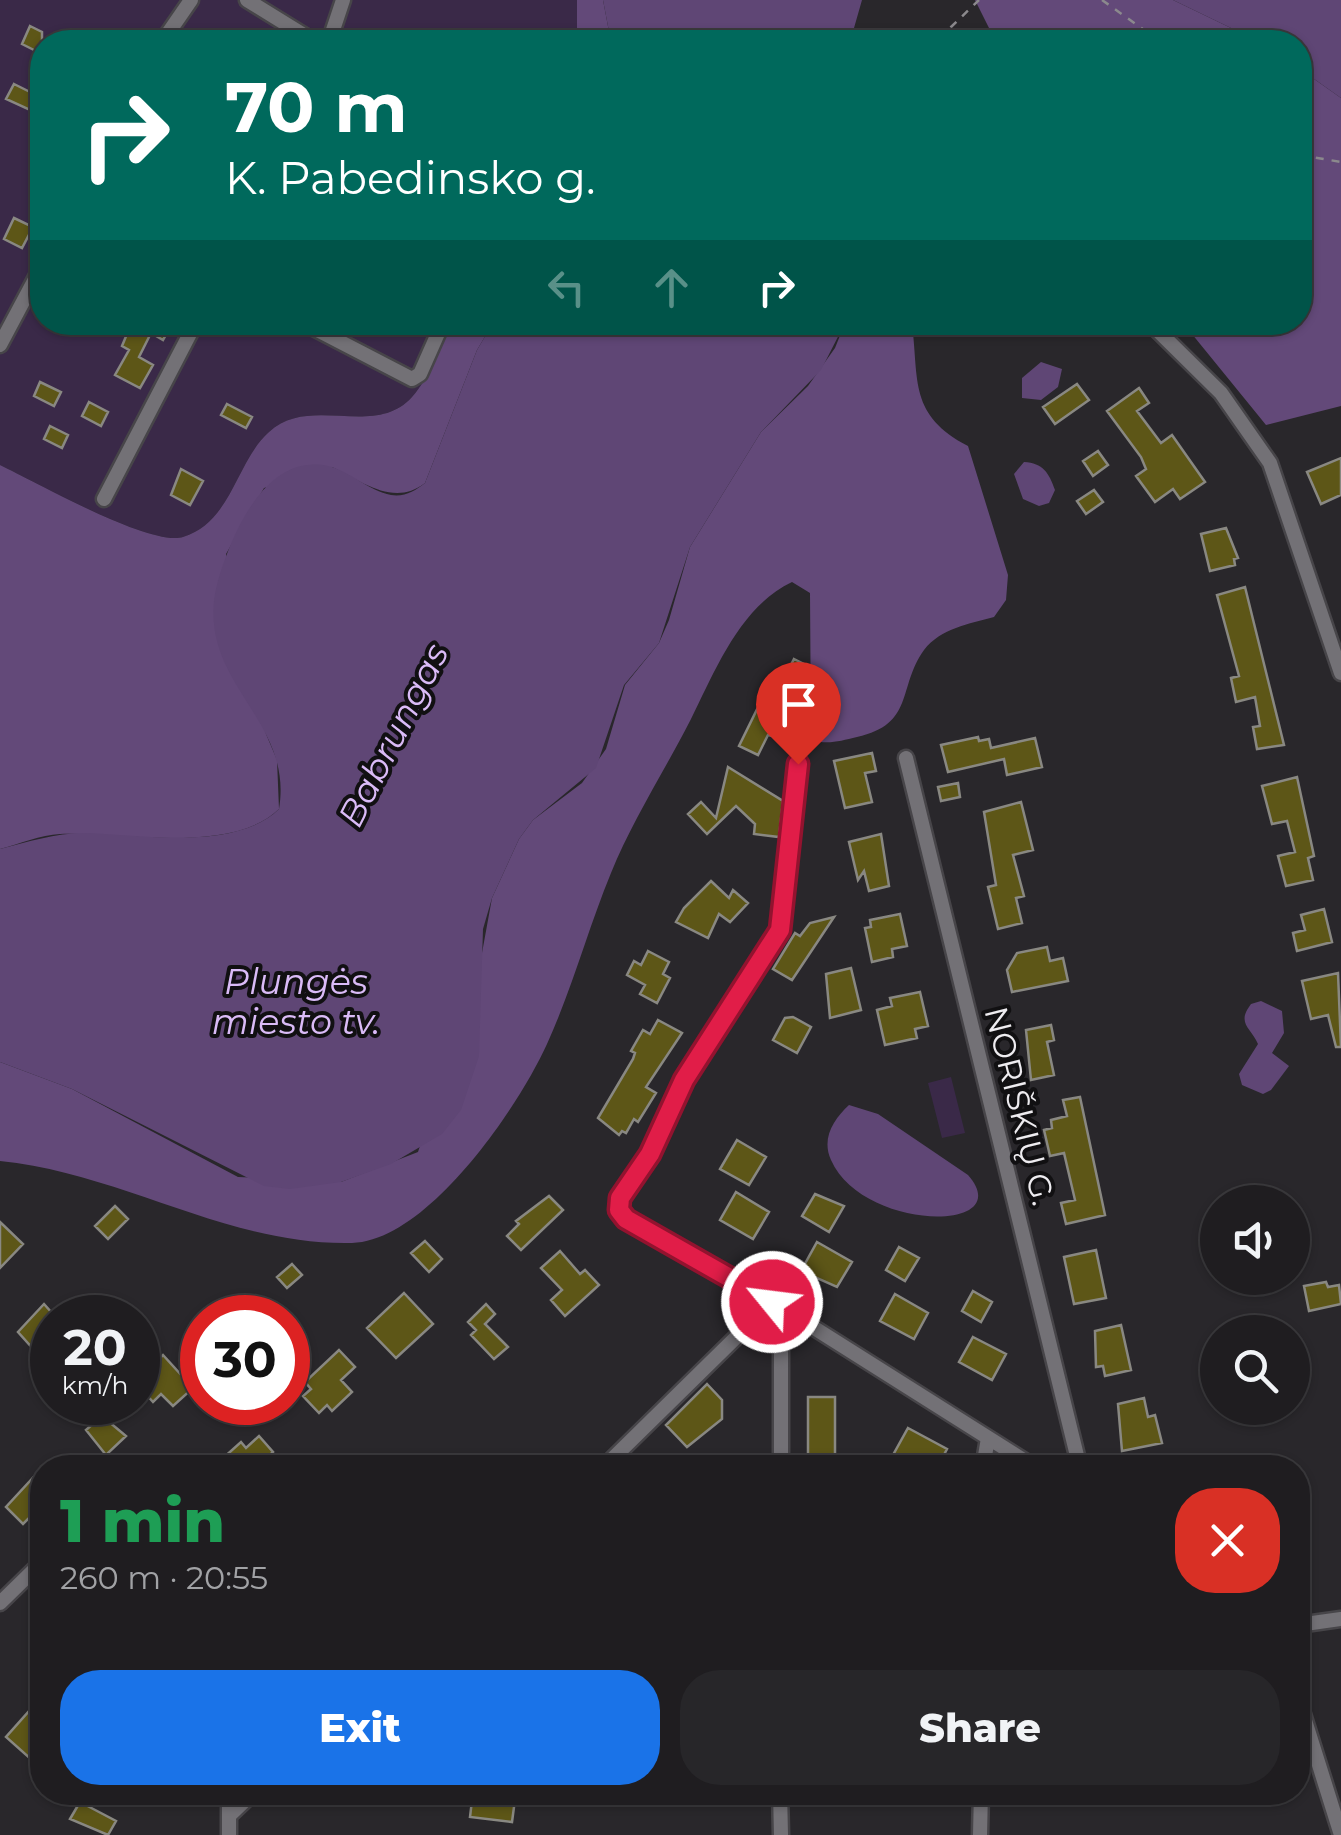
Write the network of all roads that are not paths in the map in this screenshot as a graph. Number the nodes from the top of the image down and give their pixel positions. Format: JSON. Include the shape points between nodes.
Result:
{"nodes":[{"id":1,"x":191,"y":0,"type":"edge"},
{"id":2,"x":247,"y":0,"type":"edge"},
{"id":3,"x":344,"y":0,"type":"edge"},
{"id":4,"x":170,"y":30,"type":"edge"},
{"id":5,"x":296,"y":30,"type":"edge"},
{"id":6,"x":333,"y":30,"type":"edge"},
{"id":7,"x":30,"y":289,"type":"edge"},
{"id":8,"x":189,"y":335,"type":"edge"},
{"id":9,"x":327,"y":335,"type":"edge"},
{"id":10,"x":437,"y":335,"type":"edge"},
{"id":11,"x":1162,"y":335,"type":"edge"},
{"id":12,"x":0,"y":346,"type":"edge"},
{"id":13,"x":104,"y":499,"type":"dead end"},
{"id":14,"x":1341,"y":673,"type":"edge"},
{"id":15,"x":906,"y":758,"type":"dead end"},
{"id":16,"x":798,"y":764,"type":"dead end"},
{"id":17,"x":777,"y":1304,"type":"junction"},
{"id":18,"x":988,"y":1438,"type":"junction"},
{"id":19,"x":617,"y":1455,"type":"edge"},
{"id":20,"x":780,"y":1455,"type":"edge"},
{"id":21,"x":985,"y":1455,"type":"edge"},
{"id":22,"x":1015,"y":1455,"type":"edge"},
{"id":23,"x":1077,"y":1455,"type":"edge"},
{"id":24,"x":30,"y":1574,"type":"edge"},
{"id":25,"x":0,"y":1603,"type":"edge"},
{"id":26,"x":1341,"y":1619,"type":"edge"},
{"id":27,"x":1310,"y":1625,"type":"edge"},
{"id":28,"x":1310,"y":1736,"type":"edge"},
{"id":29,"x":230,"y":1805,"type":"edge"},
{"id":30,"x":240,"y":1805,"type":"edge"},
{"id":31,"x":780,"y":1805,"type":"edge"},
{"id":32,"x":981,"y":1805,"type":"edge"},
{"id":33,"x":231,"y":1814,"type":"junction"},
{"id":34,"x":228,"y":1835,"type":"edge"},
{"id":35,"x":781,"y":1835,"type":"edge"},
{"id":36,"x":980,"y":1835,"type":"edge"},
{"id":37,"x":1341,"y":1835,"type":"edge"}],
"edges":[{"from":1,"to":4,"type":"street"},
{"from":2,"to":5,"type":"street"},
{"from":3,"to":6,"type":"street"},
{"from":7,"to":12,"type":"street"},
{"from":8,"to":13,"type":"street"},
{"from":9,"to":10,"type":"street","via":[[412,380]]},
{"from":11,"to":14,"type":"street","via":[[1221,393],[1270,463]]},
{"from":15,"to":23,"type":"street","name":"NORIŠKIŲ G."},
{"from":16,"to":17,"type":"street","via":[[780,930],[684,1080],[619,1210]]},
{"from":17,"to":18,"type":"street"},
{"from":17,"to":19,"type":"street"},
{"from":17,"to":20,"type":"street"},
{"from":18,"to":21,"type":"street"},
{"from":18,"to":22,"type":"street"},
{"from":24,"to":25,"type":"street"},
{"from":26,"to":27,"type":"street"},
{"from":28,"to":37,"type":"street"},
{"from":29,"to":33,"type":"street"},
{"from":30,"to":33,"type":"street"},
{"from":31,"to":35,"type":"street"},
{"from":32,"to":36,"type":"street"},
{"from":33,"to":34,"type":"street"}]}
